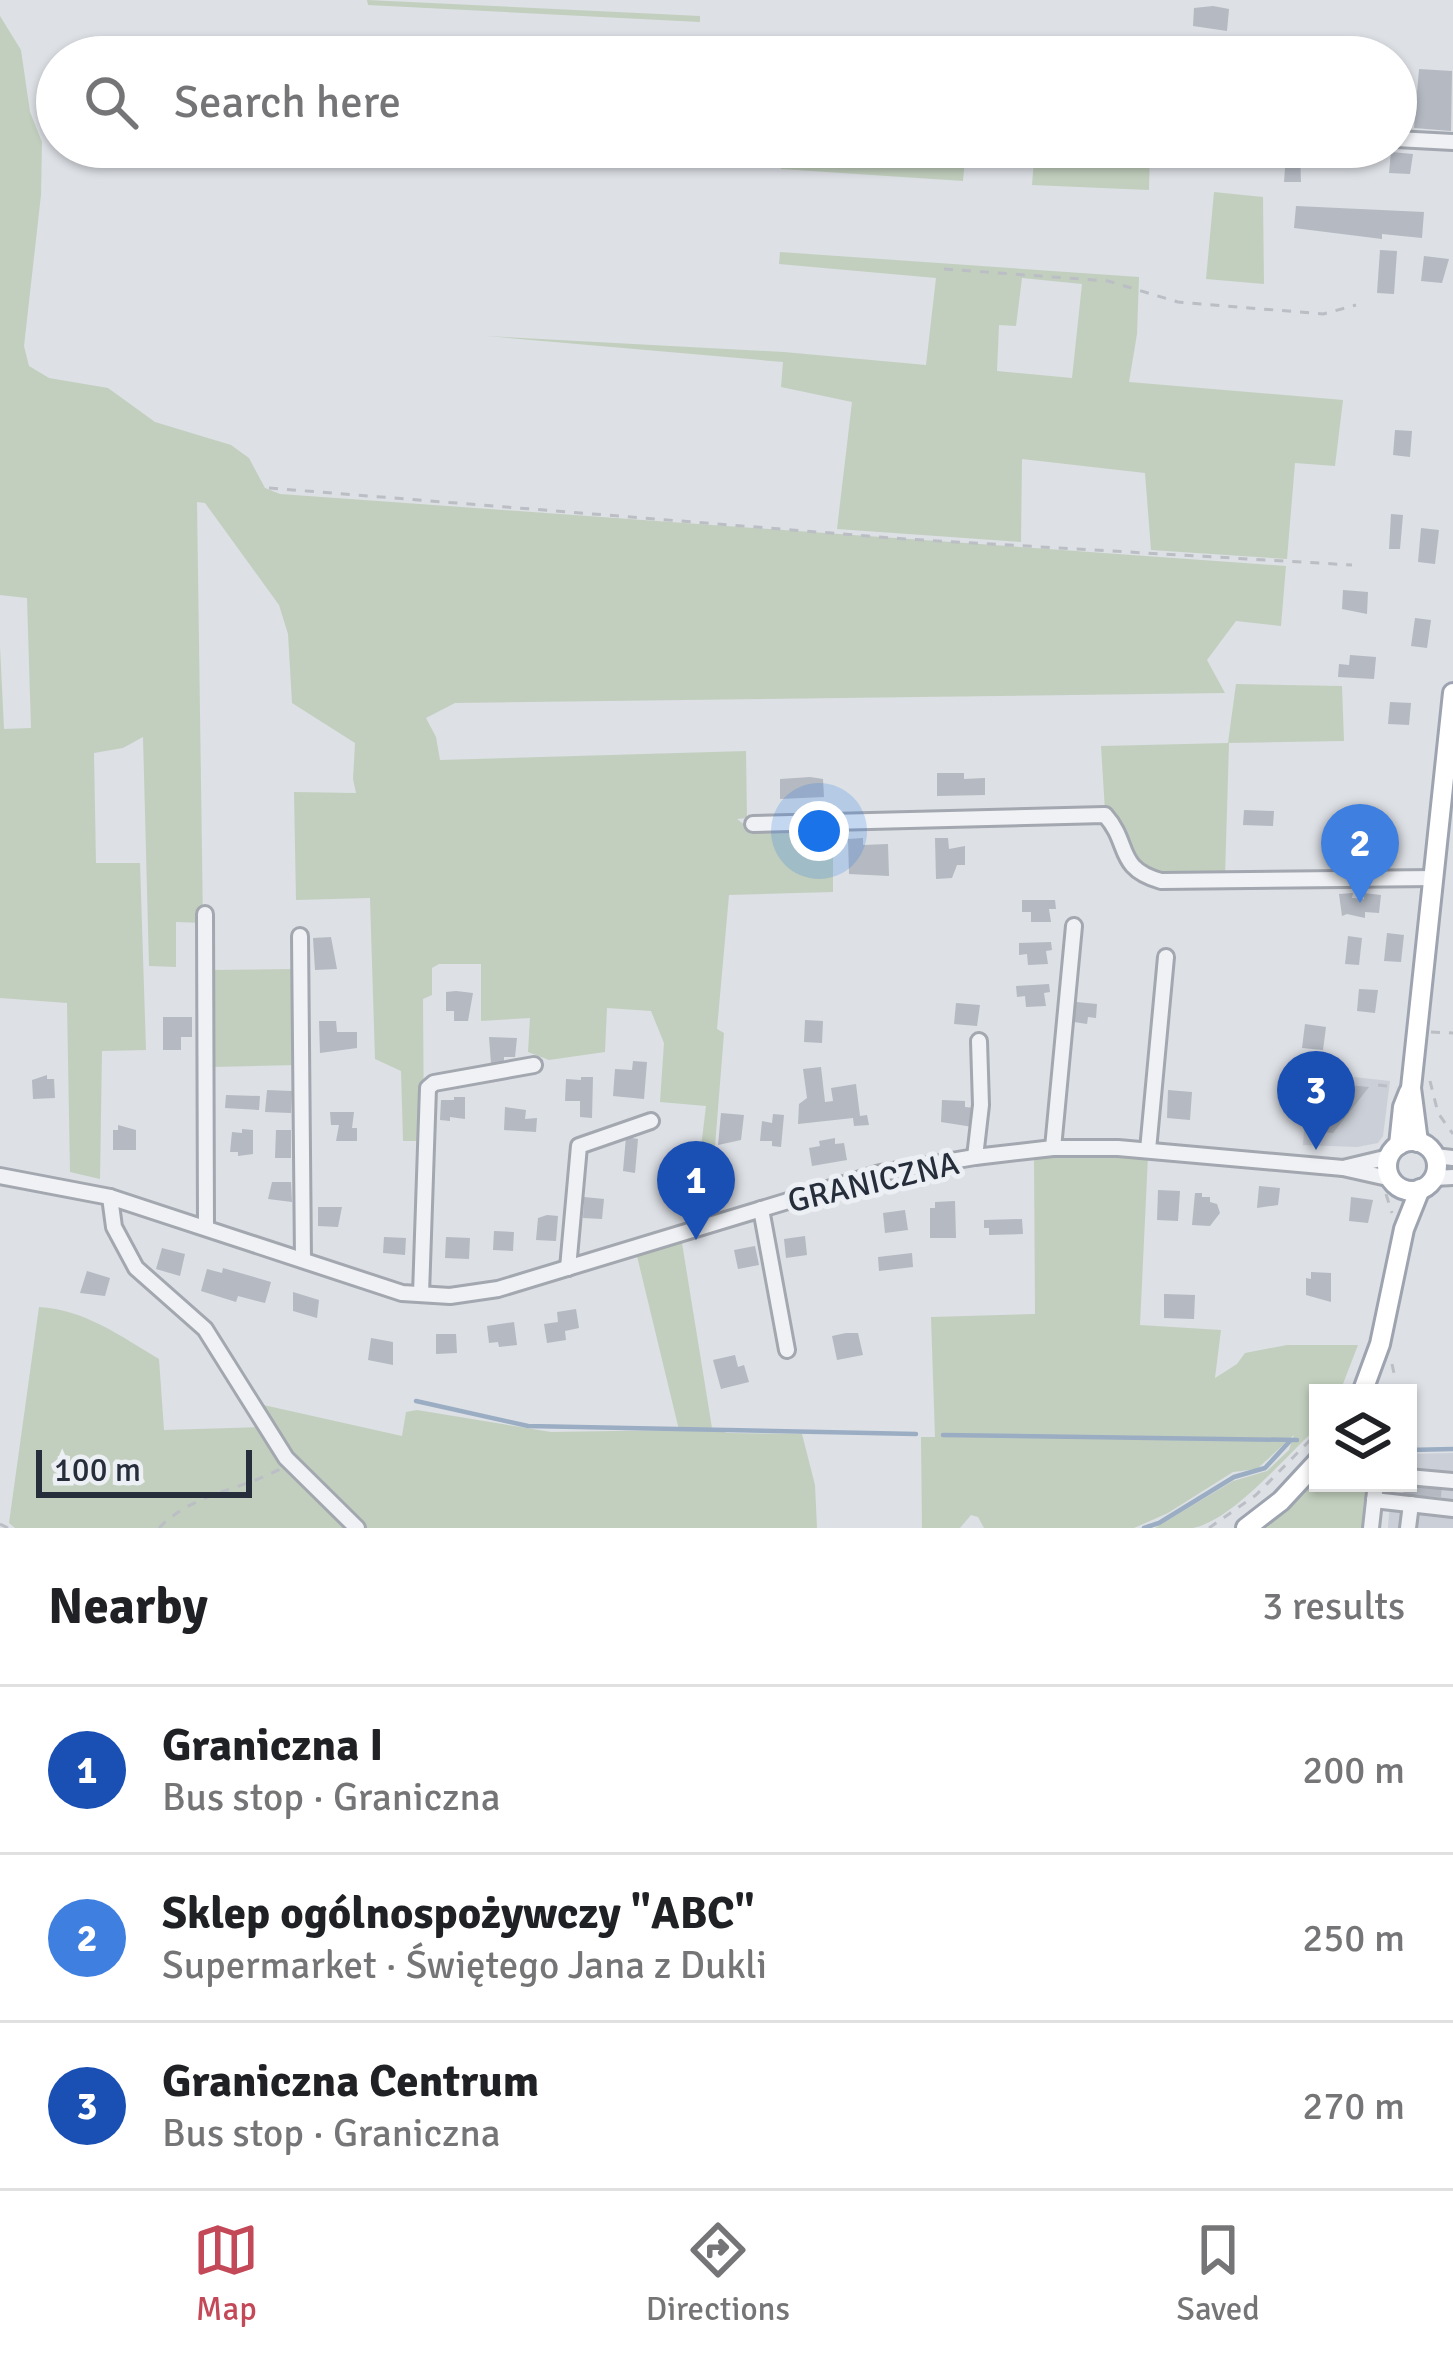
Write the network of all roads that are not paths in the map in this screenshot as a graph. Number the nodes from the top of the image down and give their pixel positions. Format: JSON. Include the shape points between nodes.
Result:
{"nodes":[{"id":1,"x":1417,"y":140,"type":"edge"},
{"id":2,"x":1453,"y":142,"type":"edge"},
{"id":3,"x":1453,"y":693,"type":"edge"},
{"id":4,"x":1448,"y":791,"type":"edge"},
{"id":5,"x":752,"y":824,"type":"dead end"},
{"id":6,"x":1446,"y":835,"type":"edge"},
{"id":7,"x":1434,"y":878,"type":"junction"},
{"id":8,"x":205,"y":914,"type":"dead end"},
{"id":9,"x":1074,"y":926,"type":"dead end"},
{"id":10,"x":300,"y":936,"type":"dead end"},
{"id":11,"x":1166,"y":957,"type":"dead end"},
{"id":12,"x":979,"y":1041,"type":"dead end"},
{"id":13,"x":534,"y":1065,"type":"dead end"},
{"id":14,"x":652,"y":1121,"type":"dead end"},
{"id":15,"x":1053,"y":1148,"type":"junction"},
{"id":16,"x":1402,"y":1148,"type":"junction"},
{"id":17,"x":1148,"y":1150,"type":"junction"},
{"id":18,"x":975,"y":1157,"type":"junction"},
{"id":19,"x":1444,"y":1157,"type":"edge"},
{"id":20,"x":1343,"y":1168,"type":"junction"},
{"id":21,"x":0,"y":1177,"type":"edge"},
{"id":22,"x":1408,"y":1188,"type":"edge"},
{"id":23,"x":110,"y":1197,"type":"junction"},
{"id":24,"x":761,"y":1209,"type":"junction"},
{"id":25,"x":206,"y":1227,"type":"junction"},
{"id":26,"x":303,"y":1260,"type":"junction"},
{"id":27,"x":568,"y":1268,"type":"junction"},
{"id":28,"x":422,"y":1294,"type":"junction"},
{"id":29,"x":787,"y":1350,"type":"dead end"},
{"id":30,"x":1365,"y":1384,"type":"edge"},
{"id":31,"x":1309,"y":1471,"type":"edge"},
{"id":32,"x":1417,"y":1478,"type":"edge"},
{"id":33,"x":1453,"y":1481,"type":"edge"},
{"id":34,"x":1375,"y":1492,"type":"edge"},
{"id":35,"x":1374,"y":1500,"type":"junction"},
{"id":36,"x":1411,"y":1504,"type":"junction"},
{"id":37,"x":1453,"y":1509,"type":"edge"},
{"id":38,"x":357,"y":1528,"type":"edge"},
{"id":39,"x":1246,"y":1528,"type":"edge"},
{"id":40,"x":1371,"y":1528,"type":"edge"},
{"id":41,"x":1408,"y":1528,"type":"edge"}],
"edges":[{"from":1,"to":2,"type":"street"},
{"from":3,"to":4,"type":"main road"},
{"from":4,"to":6,"type":"main road"},
{"from":5,"to":7,"type":"street","via":[[1105,815],[1123,856],[1139,874],[1161,881]]},
{"from":6,"to":7,"type":"main road"},
{"from":7,"to":16,"type":"main road"},
{"from":8,"to":25,"type":"street"},
{"from":9,"to":15,"type":"street"},
{"from":10,"to":26,"type":"street"},
{"from":11,"to":17,"type":"street"},
{"from":12,"to":18,"type":"street"},
{"from":13,"to":28,"type":"street","via":[[428,1088]]},
{"from":14,"to":27,"type":"street","via":[[579,1146]]},
{"from":15,"to":17,"type":"street","name":"GRANICZNA"},
{"from":15,"to":18,"type":"street","name":"GRANICZNA"},
{"from":16,"to":19,"type":"main road"},
{"from":16,"to":20,"type":"street","name":"GRANICZNA"},
{"from":16,"to":22,"type":"main road"},
{"from":17,"to":20,"type":"street","name":"GRANICZNA"},
{"from":18,"to":24,"type":"street","name":"GRANICZNA","via":[[880,1173]]},
{"from":19,"to":22,"type":"main road"},
{"from":20,"to":22,"type":"street","name":"GRANICZNA"},
{"from":21,"to":23,"type":"street","name":"GRANICZNA"},
{"from":22,"to":30,"type":"main road","via":[[1380,1345]]},
{"from":23,"to":25,"type":"street","name":"GRANICZNA"},
{"from":23,"to":38,"type":"street","via":[[114,1227],[136,1268],[214,1340],[290,1462]]},
{"from":24,"to":27,"type":"street","name":"GRANICZNA"},
{"from":24,"to":29,"type":"street"},
{"from":25,"to":26,"type":"street","name":"GRANICZNA"},
{"from":26,"to":28,"type":"street","name":"GRANICZNA"},
{"from":27,"to":28,"type":"street","name":"GRANICZNA","via":[[498,1289]]},
{"from":31,"to":39,"type":"main road"},
{"from":32,"to":33,"type":"street"},
{"from":34,"to":35,"type":"street"},
{"from":35,"to":36,"type":"street"},
{"from":35,"to":40,"type":"street"},
{"from":36,"to":37,"type":"street"},
{"from":36,"to":41,"type":"street"}]}
